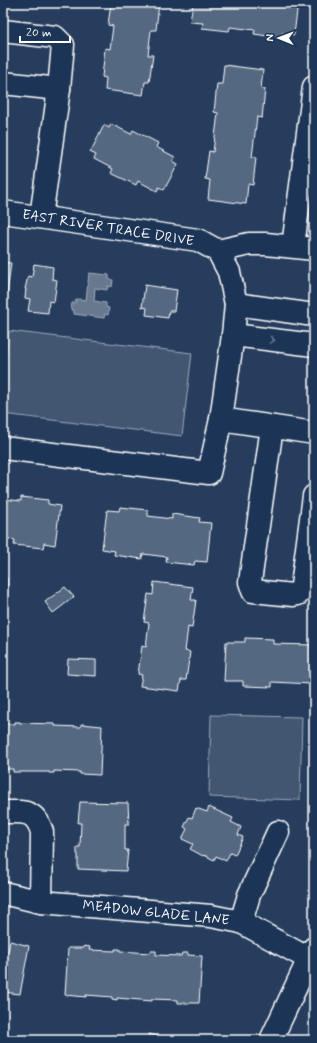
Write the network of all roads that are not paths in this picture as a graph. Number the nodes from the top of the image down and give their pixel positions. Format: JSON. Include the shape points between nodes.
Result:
{"nodes":[{"id":1,"x":3,"y":31,"type":"edge"},
{"id":2,"x":3,"y":83,"type":"edge"},
{"id":3,"x":314,"y":87,"type":"edge"},
{"id":4,"x":58,"y":89,"type":"junction"},
{"id":5,"x":3,"y":212,"type":"edge"},
{"id":6,"x":41,"y":217,"type":"junction"},
{"id":7,"x":293,"y":246,"type":"junction"},
{"id":8,"x":314,"y":249,"type":"edge"},
{"id":9,"x":218,"y":251,"type":"junction"},
{"id":10,"x":236,"y":304,"type":"junction"},
{"id":11,"x":314,"y":315,"type":"edge"},
{"id":12,"x":233,"y":335,"type":"junction"},
{"id":13,"x":314,"y":345,"type":"edge"},
{"id":14,"x":221,"y":419,"type":"junction"},
{"id":15,"x":272,"y":427,"type":"junction"},
{"id":16,"x":314,"y":433,"type":"edge"},
{"id":17,"x":3,"y":448,"type":"edge"},
{"id":18,"x":314,"y":496,"type":"edge"},
{"id":19,"x":3,"y":812,"type":"edge"},
{"id":20,"x":278,"y":832,"type":"dead end"},
{"id":21,"x":3,"y":893,"type":"edge"},
{"id":22,"x":41,"y":902,"type":"junction"},
{"id":23,"x":241,"y":922,"type":"junction"},
{"id":24,"x":312,"y":953,"type":"edge"},
{"id":25,"x":271,"y":1040,"type":"edge"}],
"edges":[{"from":1,"to":4,"type":"street","via":[[55,37],[63,45]]},
{"from":2,"to":4,"type":"street"},
{"from":3,"to":7,"type":"street"},
{"from":4,"to":6,"type":"street"},
{"from":5,"to":6,"type":"street","name":"EAST RIVER TRACE DRIVE"},
{"from":6,"to":9,"type":"street","name":"EAST RIVER TRACE DRIVE","via":[[198,240]]},
{"from":7,"to":8,"type":"street"},
{"from":7,"to":9,"type":"street","via":[[249,244]]},
{"from":9,"to":10,"type":"street","via":[[229,272]]},
{"from":10,"to":11,"type":"street"},
{"from":10,"to":12,"type":"street"},
{"from":12,"to":13,"type":"street","one_way":true},
{"from":12,"to":14,"type":"street"},
{"from":14,"to":15,"type":"street"},
{"from":14,"to":17,"type":"street","via":[[209,473]]},
{"from":15,"to":16,"type":"street"},
{"from":15,"to":18,"type":"street","via":[[250,582],[253,590],[298,594],[302,586]]},
{"from":19,"to":22,"type":"street","via":[[27,812],[39,821],[42,832]]},
{"from":20,"to":23,"type":"street","via":[[249,895]]},
{"from":21,"to":22,"type":"street","name":"MEADOW GLADE LANE"},
{"from":22,"to":23,"type":"street","name":"MEADOW GLADE LANE","via":[[211,916]]},
{"from":23,"to":24,"type":"street","name":"MEADOW GLADE LANE"},
{"from":24,"to":25,"type":"street"}]}
